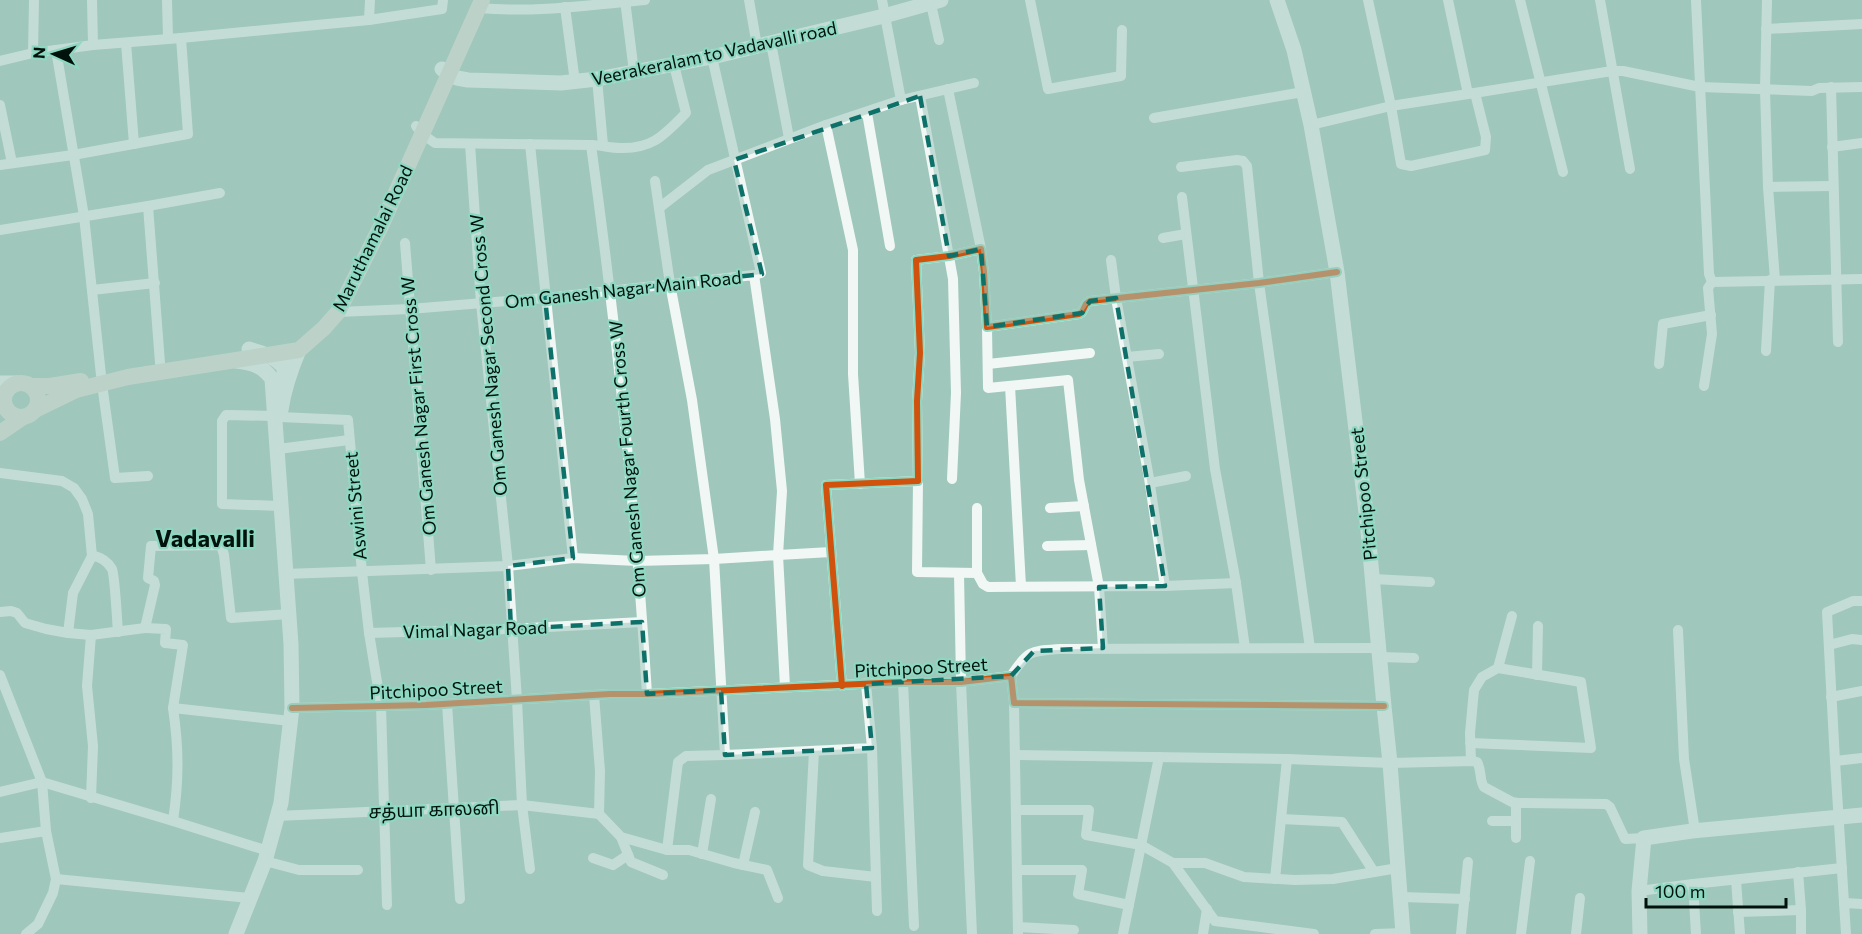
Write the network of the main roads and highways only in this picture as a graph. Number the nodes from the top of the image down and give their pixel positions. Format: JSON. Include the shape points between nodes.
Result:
{"nodes":[{"id":1,"x":478,"y":3,"type":"edge"},
{"id":2,"x":419,"y":130,"type":"junction"},
{"id":3,"x":295,"y":345,"type":"junction"},
{"id":4,"x":101,"y":380,"type":"junction"},
{"id":5,"x":25,"y":385,"type":"junction"},
{"id":6,"x":2,"y":405,"type":"edge"},
{"id":7,"x":37,"y":409,"type":"junction"},
{"id":8,"x":22,"y":418,"type":"junction"},
{"id":9,"x":0,"y":433,"type":"edge"}],
"edges":[{"from":1,"to":2,"type":"main road","name":"Maruthamalai Road"},
{"from":2,"to":3,"type":"main road","name":"Maruthamalai Road","via":[[336,298]]},
{"from":2,"to":3,"type":"main road","name":"Maruthamalai Road","via":[[381,226],[338,312],[324,328]]},
{"from":3,"to":4,"type":"main road","name":"Maruthamalai Road","via":[[160,363]]},
{"from":3,"to":4,"type":"main road","name":"Maruthamalai Road","via":[[274,356]]},
{"from":4,"to":5,"type":"main road","name":"Maruthamalai Road"},
{"from":4,"to":7,"type":"main road","name":"Maruthamalai Road"},
{"from":5,"to":6,"type":"main road","via":[[9,388]]},
{"from":5,"to":7,"type":"main road","via":[[35,390],[39,399]]},
{"from":6,"to":8,"type":"main road","via":[[11,415]]},
{"from":7,"to":8,"type":"main road"},
{"from":8,"to":9,"type":"main road"}]}
